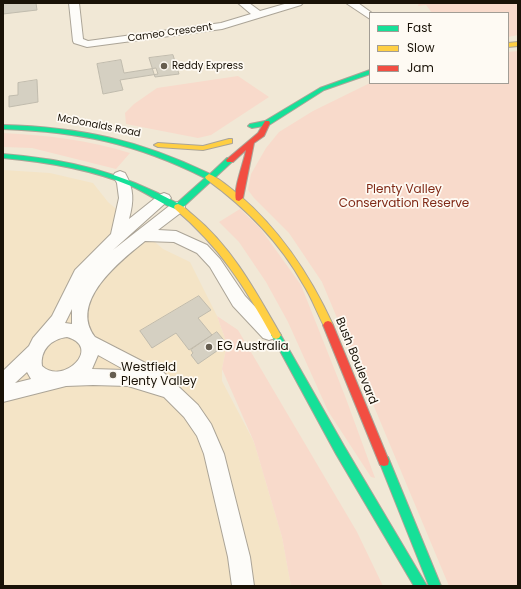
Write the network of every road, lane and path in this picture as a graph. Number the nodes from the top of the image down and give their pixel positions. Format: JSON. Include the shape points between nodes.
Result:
{"nodes":[{"id":1,"x":74,"y":3,"type":"edge"},
{"id":2,"x":244,"y":3,"type":"edge"},
{"id":3,"x":298,"y":3,"type":"edge"},
{"id":4,"x":351,"y":3,"type":"edge"},
{"id":5,"x":258,"y":15,"type":"junction"},
{"id":6,"x":369,"y":15,"type":"edge"},
{"id":7,"x":369,"y":72,"type":"edge"},
{"id":8,"x":267,"y":123,"type":"junction"},
{"id":9,"x":3,"y":127,"type":"edge"},
{"id":10,"x":235,"y":136,"type":"junction"},
{"id":11,"x":130,"y":142,"type":"junction"},
{"id":12,"x":251,"y":144,"type":"junction"},
{"id":13,"x":3,"y":156,"type":"edge"},
{"id":14,"x":212,"y":156,"type":"dead end"},
{"id":15,"x":199,"y":167,"type":"junction"},
{"id":16,"x":120,"y":176,"type":"junction"},
{"id":17,"x":209,"y":177,"type":"junction"},
{"id":18,"x":186,"y":179,"type":"dead end"},
{"id":19,"x":167,"y":196,"type":"junction"},
{"id":20,"x":239,"y":198,"type":"junction"},
{"id":21,"x":178,"y":207,"type":"junction"},
{"id":22,"x":144,"y":235,"type":"junction"},
{"id":23,"x":118,"y":236,"type":"junction"},
{"id":24,"x":86,"y":338,"type":"junction"},
{"id":25,"x":36,"y":347,"type":"junction"},
{"id":26,"x":282,"y":348,"type":"junction"},
{"id":27,"x":60,"y":380,"type":"junction"},
{"id":28,"x":3,"y":381,"type":"edge"},
{"id":29,"x":3,"y":394,"type":"edge"},
{"id":30,"x":182,"y":402,"type":"junction"},
{"id":31,"x":243,"y":586,"type":"edge"},
{"id":32,"x":421,"y":586,"type":"edge"},
{"id":33,"x":435,"y":586,"type":"edge"}],
"edges":[{"from":1,"to":5,"type":"street","name":"Cameo Crescent","via":[[78,41],[87,44],[222,26]]},
{"from":2,"to":5,"type":"street"},
{"from":3,"to":5,"type":"street","name":"Cameo Crescent"},
{"from":4,"to":6,"type":"street"},
{"from":7,"to":8,"type":"main road","via":[[308,96]]},
{"from":8,"to":10,"type":"main road","via":[[246,128]]},
{"from":8,"to":12,"type":"main road","via":[[262,134]]},
{"from":9,"to":11,"type":"main road","name":"McDonalds Road","via":[[61,129]]},
{"from":10,"to":11,"type":"main road","via":[[199,148]]},
{"from":10,"to":14,"type":"main road"},
{"from":11,"to":15,"type":"main road","name":"McDonalds Road"},
{"from":12,"to":17,"type":"main road"},
{"from":12,"to":20,"type":"main road"},
{"from":13,"to":16,"type":"main road","via":[[65,162]]},
{"from":15,"to":17,"type":"main road","name":"McDonalds Road"},
{"from":15,"to":18,"type":"main road"},
{"from":16,"to":19,"type":"main road"},
{"from":16,"to":23,"type":"street","via":[[128,194]]},
{"from":17,"to":20,"type":"main road","name":"Bush Boulevard"},
{"from":17,"to":21,"type":"main road"},
{"from":19,"to":21,"type":"main road"},
{"from":19,"to":23,"type":"street"},
{"from":20,"to":33,"type":"main road","name":"Bush Boulevard","via":[[291,254],[318,301]]},
{"from":21,"to":22,"type":"street"},
{"from":21,"to":26,"type":"main road","via":[[211,236],[235,265]]},
{"from":22,"to":24,"type":"street","via":[[107,266],[86,292],[80,312]]},
{"from":22,"to":26,"type":"street","via":[[176,237],[202,249],[239,301]]},
{"from":23,"to":25,"type":"street","via":[[81,274],[58,321]]},
{"from":24,"to":25,"type":"street","via":[[73,330],[61,331],[49,335]]},
{"from":24,"to":27,"type":"street","via":[[91,346],[90,356],[84,367],[75,375]]},
{"from":24,"to":30,"type":"street","via":[[147,371]]},
{"from":25,"to":27,"type":"street","via":[[33,365],[35,370],[44,378]]},
{"from":25,"to":28,"type":"street","via":[[14,374]]},
{"from":26,"to":32,"type":"main road"},
{"from":27,"to":29,"type":"street"},
{"from":27,"to":30,"type":"street","via":[[105,376],[138,380],[153,384]]},
{"from":30,"to":31,"type":"street","via":[[204,430],[214,454],[239,557]]}]}
